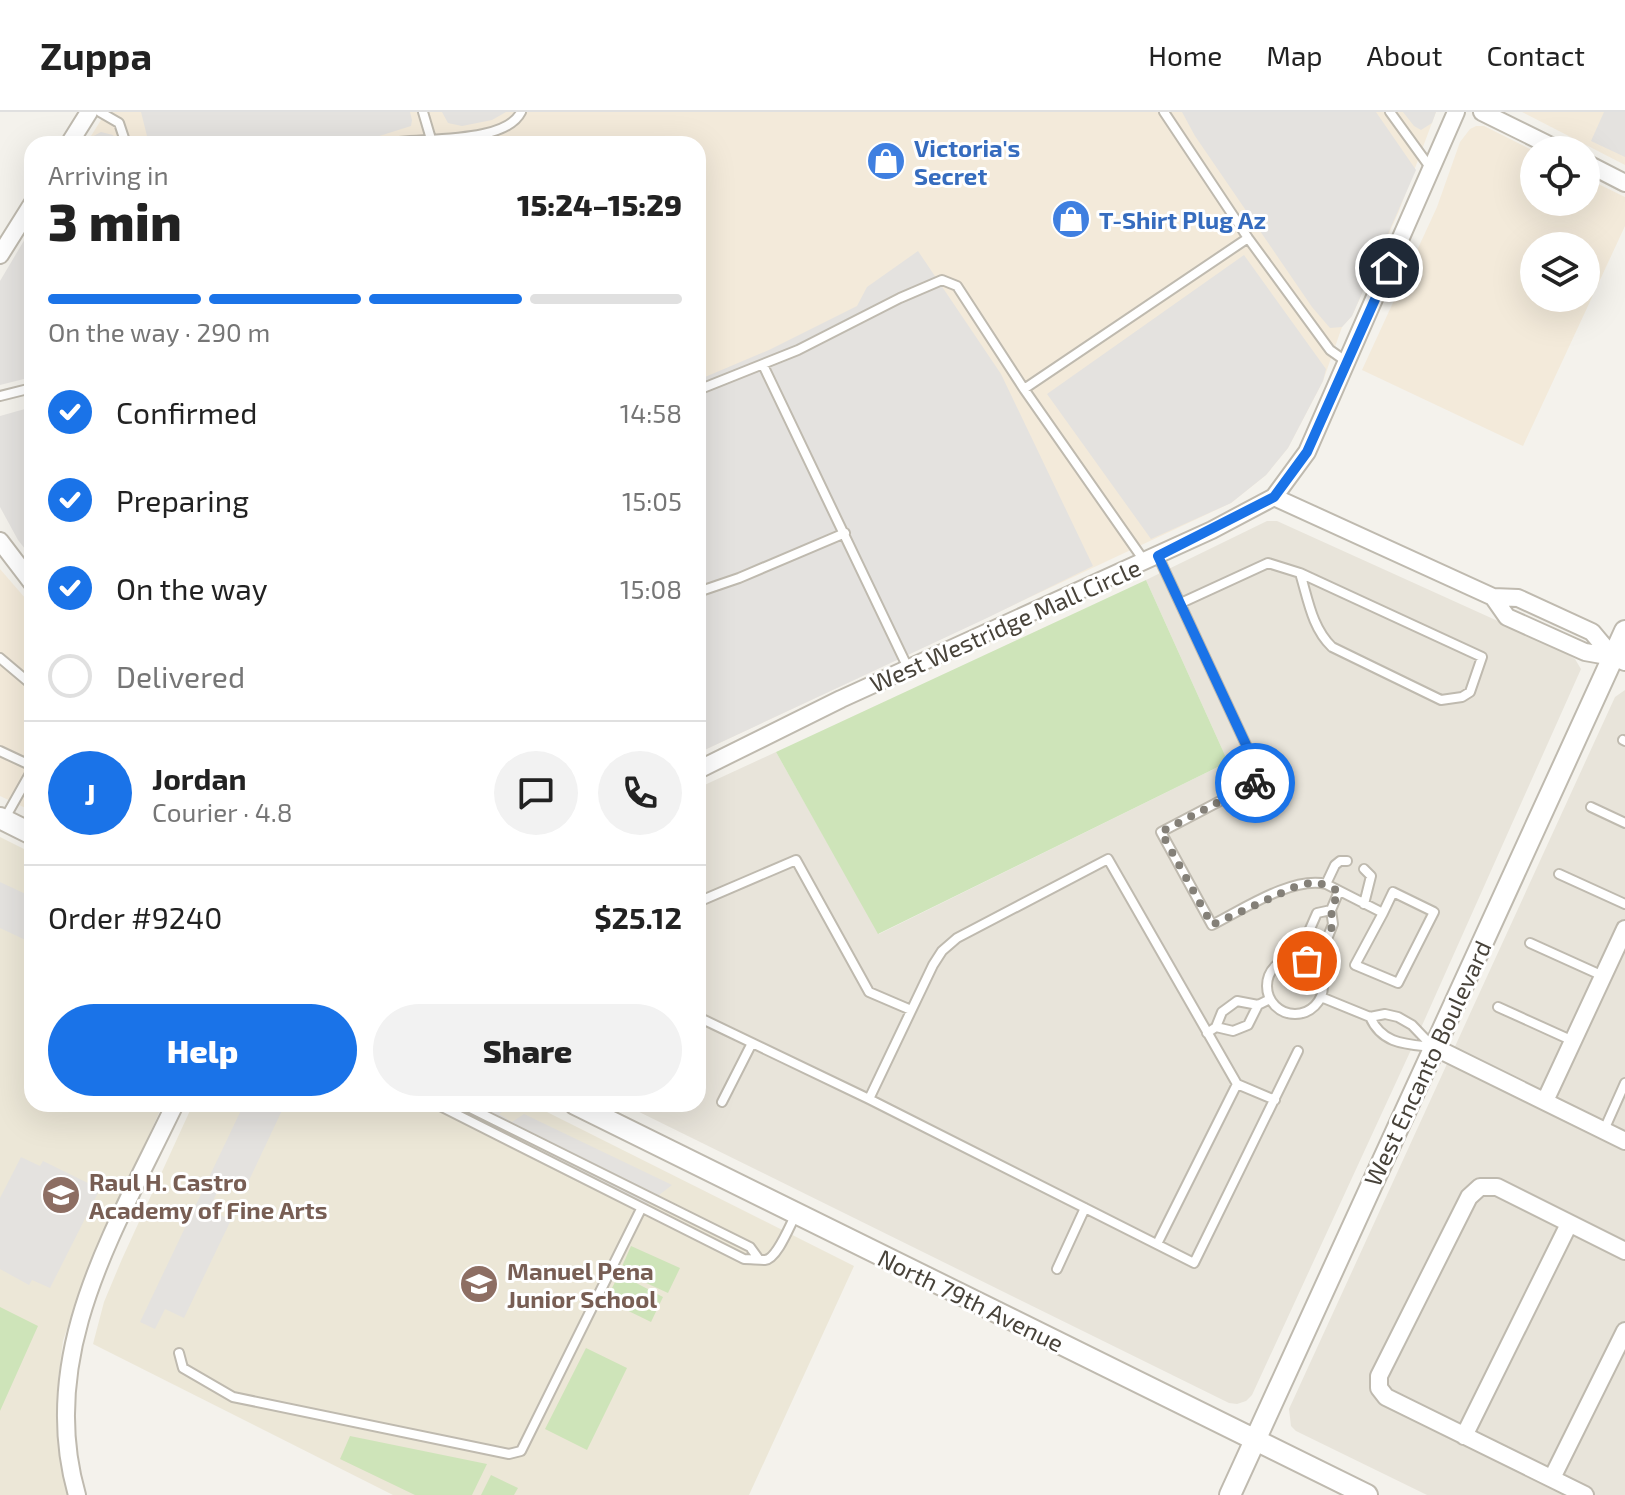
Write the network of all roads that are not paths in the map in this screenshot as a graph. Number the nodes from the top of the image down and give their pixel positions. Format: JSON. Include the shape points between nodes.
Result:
{"nodes":[{"id":1,"x":89,"y":112,"type":"edge"},
{"id":2,"x":100,"y":112,"type":"edge"},
{"id":3,"x":423,"y":112,"type":"edge"},
{"id":4,"x":521,"y":112,"type":"edge"},
{"id":5,"x":1164,"y":112,"type":"edge"},
{"id":6,"x":1390,"y":112,"type":"edge"},
{"id":7,"x":1456,"y":112,"type":"edge"},
{"id":8,"x":1482,"y":112,"type":"edge"},
{"id":9,"x":74,"y":136,"type":"edge"},
{"id":10,"x":123,"y":136,"type":"edge"},
{"id":11,"x":430,"y":136,"type":"edge"},
{"id":12,"x":465,"y":136,"type":"edge"},
{"id":13,"x":1531,"y":136,"type":"edge"},
{"id":14,"x":1600,"y":170,"type":"edge"},
{"id":15,"x":1432,"y":171,"type":"junction"},
{"id":16,"x":1625,"y":183,"type":"edge"},
{"id":17,"x":24,"y":217,"type":"edge"},
{"id":18,"x":1248,"y":238,"type":"junction"},
{"id":19,"x":0,"y":255,"type":"edge"},
{"id":20,"x":1347,"y":362,"type":"junction"},
{"id":21,"x":763,"y":365,"type":"junction"},
{"id":22,"x":706,"y":387,"type":"edge"},
{"id":23,"x":1024,"y":389,"type":"junction"},
{"id":24,"x":24,"y":390,"type":"edge"},
{"id":25,"x":0,"y":396,"type":"edge"},
{"id":26,"x":1274,"y":497,"type":"junction"},
{"id":27,"x":845,"y":533,"type":"junction"},
{"id":28,"x":0,"y":541,"type":"edge"},
{"id":29,"x":1151,"y":559,"type":"junction"},
{"id":30,"x":24,"y":572,"type":"edge"},
{"id":31,"x":1300,"y":573,"type":"junction"},
{"id":32,"x":706,"y":589,"type":"edge"},
{"id":33,"x":1181,"y":603,"type":"junction"},
{"id":34,"x":1625,"y":631,"type":"edge"},
{"id":35,"x":0,"y":658,"type":"edge"},
{"id":36,"x":1619,"y":659,"type":"edge"},
{"id":37,"x":908,"y":668,"type":"junction"},
{"id":38,"x":24,"y":678,"type":"edge"},
{"id":39,"x":0,"y":751,"type":"edge"},
{"id":40,"x":24,"y":764,"type":"edge"},
{"id":41,"x":706,"y":766,"type":"edge"},
{"id":42,"x":24,"y":782,"type":"edge"},
{"id":43,"x":1591,"y":807,"type":"dead end"},
{"id":44,"x":2,"y":819,"type":"edge"},
{"id":45,"x":1625,"y":823,"type":"edge"},
{"id":46,"x":24,"y":830,"type":"edge"},
{"id":47,"x":1347,"y":861,"type":"dead end"},
{"id":48,"x":1364,"y":869,"type":"dead end"},
{"id":49,"x":1559,"y":874,"type":"dead end"},
{"id":50,"x":1326,"y":884,"type":"junction"},
{"id":51,"x":1339,"y":891,"type":"junction"},
{"id":52,"x":706,"y":899,"type":"edge"},
{"id":53,"x":1364,"y":904,"type":"junction"},
{"id":54,"x":1625,"y":904,"type":"edge"},
{"id":55,"x":1331,"y":910,"type":"junction"},
{"id":56,"x":1383,"y":913,"type":"junction"},
{"id":57,"x":1625,"y":929,"type":"edge"},
{"id":58,"x":1530,"y":943,"type":"dead end"},
{"id":59,"x":1314,"y":949,"type":"junction"},
{"id":60,"x":1307,"y":961,"type":"junction"},
{"id":61,"x":1603,"y":976,"type":"junction"},
{"id":62,"x":1321,"y":997,"type":"junction"},
{"id":63,"x":1270,"y":999,"type":"junction"},
{"id":64,"x":1258,"y":1005,"type":"junction"},
{"id":65,"x":1498,"y":1007,"type":"dead end"},
{"id":66,"x":911,"y":1010,"type":"junction"},
{"id":67,"x":1370,"y":1017,"type":"junction"},
{"id":68,"x":706,"y":1021,"type":"edge"},
{"id":69,"x":1216,"y":1027,"type":"junction"},
{"id":70,"x":1207,"y":1033,"type":"junction"},
{"id":71,"x":1573,"y":1041,"type":"junction"},
{"id":72,"x":752,"y":1043,"type":"junction"},
{"id":73,"x":1434,"y":1047,"type":"junction"},
{"id":74,"x":1298,"y":1051,"type":"dead end"},
{"id":75,"x":1625,"y":1083,"type":"edge"},
{"id":76,"x":1237,"y":1084,"type":"junction"},
{"id":77,"x":869,"y":1099,"type":"junction"},
{"id":78,"x":1275,"y":1100,"type":"junction"},
{"id":79,"x":1545,"y":1101,"type":"junction"},
{"id":80,"x":722,"y":1102,"type":"dead end"},
{"id":81,"x":171,"y":1112,"type":"edge"},
{"id":82,"x":452,"y":1112,"type":"edge"},
{"id":83,"x":478,"y":1112,"type":"edge"},
{"id":84,"x":591,"y":1112,"type":"edge"},
{"id":85,"x":1604,"y":1130,"type":"junction"},
{"id":86,"x":1625,"y":1141,"type":"edge"},
{"id":87,"x":1085,"y":1208,"type":"junction"},
{"id":88,"x":641,"y":1209,"type":"junction"},
{"id":89,"x":796,"y":1214,"type":"junction"},
{"id":90,"x":1569,"y":1224,"type":"junction"},
{"id":91,"x":1157,"y":1244,"type":"junction"},
{"id":92,"x":1625,"y":1251,"type":"edge"},
{"id":93,"x":758,"y":1258,"type":"junction"},
{"id":94,"x":1057,"y":1269,"type":"dead end"},
{"id":95,"x":1625,"y":1331,"type":"edge"},
{"id":96,"x":179,"y":1353,"type":"dead end"},
{"id":97,"x":1464,"y":1436,"type":"junction"},
{"id":98,"x":1256,"y":1440,"type":"junction"},
{"id":99,"x":1552,"y":1478,"type":"junction"},
{"id":100,"x":77,"y":1495,"type":"edge"},
{"id":101,"x":1230,"y":1495,"type":"edge"},
{"id":102,"x":1367,"y":1495,"type":"edge"},
{"id":103,"x":1585,"y":1495,"type":"edge"}],
"edges":[{"from":1,"to":9,"type":"street"},
{"from":2,"to":10,"type":"lane","via":[[119,123]]},
{"from":3,"to":11,"type":"lane"},
{"from":4,"to":12,"type":"lane","via":[[496,131]]},
{"from":5,"to":18,"type":"lane"},
{"from":6,"to":15,"type":"lane"},
{"from":7,"to":15,"type":"street","name":"West Westridge Mall Circle"},
{"from":8,"to":13,"type":"street"},
{"from":14,"to":16,"type":"street"},
{"from":15,"to":20,"type":"street","name":"West Westridge Mall Circle"},
{"from":17,"to":19,"type":"street"},
{"from":18,"to":20,"type":"lane","via":[[1330,350]]},
{"from":18,"to":23,"type":"lane"},
{"from":20,"to":26,"type":"street","name":"West Westridge Mall Circle","via":[[1307,452]]},
{"from":21,"to":22,"type":"lane"},
{"from":21,"to":23,"type":"lane","via":[[942,280],[957,286]]},
{"from":21,"to":27,"type":"lane"},
{"from":23,"to":29,"type":"lane"},
{"from":24,"to":25,"type":"lane"},
{"from":26,"to":29,"type":"street","name":"West Westridge Mall Circle"},
{"from":26,"to":36,"type":"street","via":[[1493,597],[1507,617],[1585,652]]},
{"from":27,"to":32,"type":"lane"},
{"from":27,"to":37,"type":"lane"},
{"from":28,"to":30,"type":"street"},
{"from":29,"to":33,"type":"lane"},
{"from":29,"to":37,"type":"street","name":"West Westridge Mall Circle"},
{"from":31,"to":31,"type":"lane","via":[[1482,657],[1470,692],[1441,700],[1332,647],[1314,621]]},
{"from":31,"to":33,"type":"lane","via":[[1268,563]]},
{"from":33,"to":50,"type":"lane","via":[[1262,779],[1161,832],[1212,925],[1284,889]]},
{"from":34,"to":36,"type":"street","name":"West Encanto Boulevard"},
{"from":35,"to":38,"type":"lane"},
{"from":36,"to":73,"type":"street","name":"West Encanto Boulevard"},
{"from":37,"to":41,"type":"street","name":"West Westridge Mall Circle"},
{"from":39,"to":40,"type":"lane"},
{"from":42,"to":44,"type":"lane"},
{"from":43,"to":45,"type":"lane"},
{"from":44,"to":46,"type":"street"},
{"from":47,"to":50,"type":"lane","via":[[1335,865]]},
{"from":48,"to":53,"type":"lane","via":[[1371,884]]},
{"from":49,"to":54,"type":"lane"},
{"from":50,"to":51,"type":"lane"},
{"from":51,"to":53,"type":"lane"},
{"from":51,"to":55,"type":"lane"},
{"from":52,"to":66,"type":"lane","via":[[796,860],[869,992]]},
{"from":53,"to":56,"type":"lane"},
{"from":55,"to":59,"type":"lane","via":[[1333,924],[1325,944]]},
{"from":55,"to":59,"type":"lane","via":[[1317,913],[1309,930],[1306,938]]},
{"from":56,"to":56,"type":"lane","via":[[1355,965],[1398,983],[1434,912],[1393,892]]},
{"from":57,"to":61,"type":"street"},
{"from":58,"to":61,"type":"lane"},
{"from":59,"to":60,"type":"lane"},
{"from":60,"to":62,"type":"lane","via":[[1320,973]]},
{"from":60,"to":63,"type":"lane","via":[[1289,958],[1274,967],[1267,984]]},
{"from":61,"to":71,"type":"street"},
{"from":62,"to":63,"type":"lane","via":[[1296,1014],[1278,1009]]},
{"from":62,"to":67,"type":"lane"},
{"from":63,"to":64,"type":"lane"},
{"from":64,"to":69,"type":"lane","via":[[1248,1025],[1233,1031]]},
{"from":64,"to":69,"type":"lane","via":[[1237,1001],[1222,1012]]},
{"from":65,"to":71,"type":"lane"},
{"from":66,"to":70,"type":"lane","via":[[933,965],[957,938],[1108,859]]},
{"from":66,"to":77,"type":"lane"},
{"from":67,"to":73,"type":"lane","via":[[1398,1017]]},
{"from":67,"to":73,"type":"lane","via":[[1382,1037]]},
{"from":68,"to":72,"type":"lane"},
{"from":69,"to":70,"type":"lane"},
{"from":70,"to":76,"type":"lane"},
{"from":71,"to":79,"type":"street"},
{"from":72,"to":77,"type":"lane"},
{"from":72,"to":80,"type":"lane"},
{"from":73,"to":79,"type":"street"},
{"from":73,"to":98,"type":"street","name":"West Encanto Boulevard"},
{"from":74,"to":78,"type":"lane"},
{"from":75,"to":85,"type":"lane"},
{"from":76,"to":78,"type":"lane"},
{"from":76,"to":91,"type":"lane"},
{"from":77,"to":87,"type":"lane"},
{"from":78,"to":91,"type":"lane","via":[[1194,1263]]},
{"from":79,"to":85,"type":"street"},
{"from":81,"to":100,"type":"street","via":[[100,1265],[74,1337],[65,1412]]},
{"from":82,"to":88,"type":"lane"},
{"from":83,"to":93,"type":"lane","via":[[750,1247]]},
{"from":84,"to":89,"type":"street","name":"North 79th Avenue"},
{"from":85,"to":86,"type":"street"},
{"from":87,"to":91,"type":"lane"},
{"from":87,"to":94,"type":"lane"},
{"from":88,"to":93,"type":"lane","via":[[744,1259]]},
{"from":88,"to":96,"type":"lane","via":[[521,1451],[509,1454],[233,1397],[183,1368]]},
{"from":89,"to":93,"type":"lane","via":[[777,1251],[765,1260]]},
{"from":89,"to":98,"type":"street","name":"North 79th Avenue"},
{"from":90,"to":92,"type":"street"},
{"from":90,"to":97,"type":"street"},
{"from":90,"to":97,"type":"street","via":[[1497,1187],[1480,1187],[1469,1197],[1379,1376],[1386,1397]]},
{"from":95,"to":99,"type":"street"},
{"from":97,"to":99,"type":"street"},
{"from":98,"to":101,"type":"street","name":"West Encanto Boulevard"},
{"from":98,"to":102,"type":"street","name":"North 79th Avenue"},
{"from":99,"to":103,"type":"street"}]}
